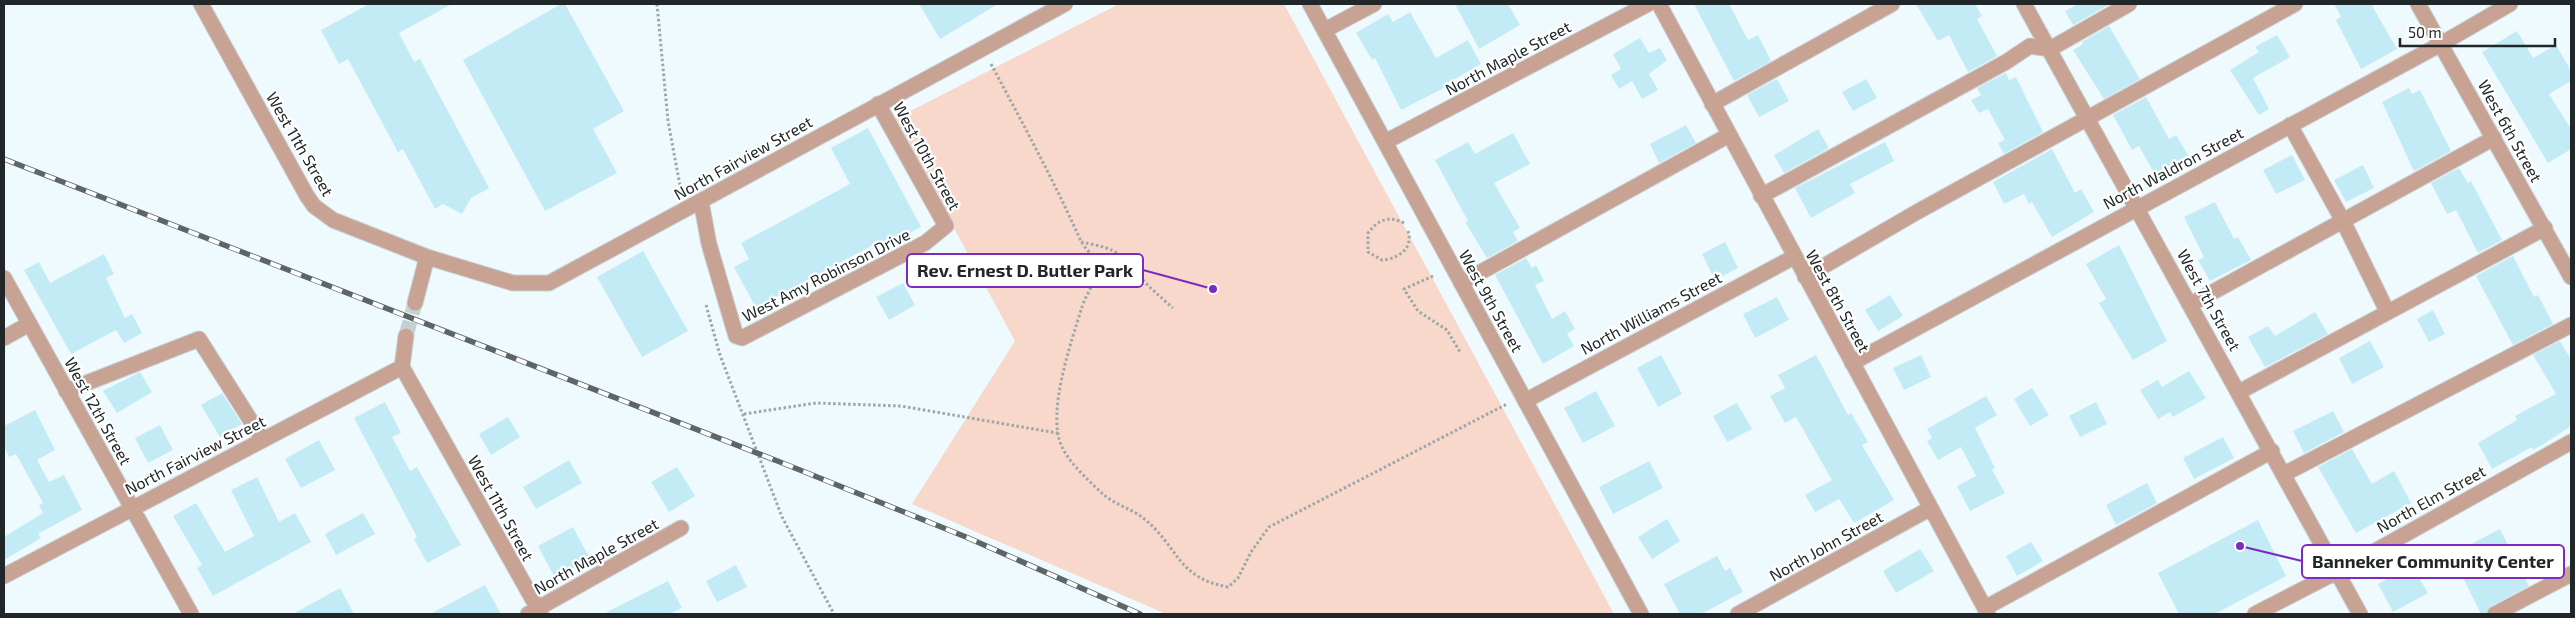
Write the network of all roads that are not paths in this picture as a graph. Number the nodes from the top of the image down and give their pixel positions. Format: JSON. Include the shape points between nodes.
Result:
{"nodes":[{"id":1,"x":201,"y":4,"type":"edge"},
{"id":2,"x":1065,"y":4,"type":"edge"},
{"id":3,"x":1310,"y":4,"type":"edge"},
{"id":4,"x":1374,"y":4,"type":"edge"},
{"id":5,"x":1648,"y":4,"type":"edge"},
{"id":6,"x":1659,"y":4,"type":"edge"},
{"id":7,"x":1892,"y":4,"type":"edge"},
{"id":8,"x":2024,"y":4,"type":"edge"},
{"id":9,"x":2129,"y":4,"type":"edge"},
{"id":10,"x":2295,"y":4,"type":"edge"},
{"id":11,"x":2418,"y":4,"type":"edge"},
{"id":12,"x":2510,"y":4,"type":"edge"},
{"id":13,"x":1325,"y":30,"type":"junction"},
{"id":14,"x":2441,"y":44,"type":"junction"},
{"id":15,"x":2050,"y":49,"type":"junction"},
{"id":16,"x":878,"y":104,"type":"junction"},
{"id":17,"x":1712,"y":104,"type":"junction"},
{"id":18,"x":2088,"y":118,"type":"junction"},
{"id":19,"x":2290,"y":125,"type":"junction"},
{"id":20,"x":1729,"y":135,"type":"junction"},
{"id":21,"x":2494,"y":138,"type":"junction"},
{"id":22,"x":1385,"y":142,"type":"junction"},
{"id":23,"x":1761,"y":196,"type":"junction"},
{"id":24,"x":701,"y":201,"type":"junction"},
{"id":25,"x":2138,"y":207,"type":"junction"},
{"id":26,"x":2343,"y":221,"type":"junction"},
{"id":27,"x":946,"y":226,"type":"joint"},
{"id":28,"x":2545,"y":228,"type":"junction"},
{"id":29,"x":427,"y":257,"type":"junction"},
{"id":30,"x":1794,"y":257,"type":"junction"},
{"id":31,"x":1805,"y":277,"type":"junction"},
{"id":32,"x":2571,"y":277,"type":"edge"},
{"id":33,"x":4,"y":278,"type":"edge"},
{"id":34,"x":1461,"y":283,"type":"junction"},
{"id":35,"x":415,"y":302,"type":"tunnel mouth"},
{"id":36,"x":2191,"y":304,"type":"junction"},
{"id":37,"x":2387,"y":311,"type":"junction"},
{"id":38,"x":29,"y":324,"type":"junction"},
{"id":39,"x":2571,"y":325,"type":"edge"},
{"id":40,"x":406,"y":336,"type":"tunnel mouth"},
{"id":41,"x":4,"y":338,"type":"edge"},
{"id":42,"x":1852,"y":363,"type":"junction"},
{"id":43,"x":402,"y":367,"type":"junction"},
{"id":44,"x":66,"y":391,"type":"junction"},
{"id":45,"x":2239,"y":392,"type":"junction"},
{"id":46,"x":1525,"y":401,"type":"junction"},
{"id":47,"x":263,"y":440,"type":"junction"},
{"id":48,"x":2571,"y":442,"type":"edge"},
{"id":49,"x":2272,"y":452,"type":"junction"},
{"id":50,"x":2284,"y":474,"type":"junction"},
{"id":51,"x":132,"y":508,"type":"junction"},
{"id":52,"x":1931,"y":508,"type":"junction"},
{"id":53,"x":682,"y":528,"type":"dead end"},
{"id":54,"x":2337,"y":571,"type":"junction"},
{"id":55,"x":2571,"y":574,"type":"edge"},
{"id":56,"x":4,"y":576,"type":"edge"},
{"id":57,"x":1987,"y":611,"type":"edge"},
{"id":58,"x":536,"y":612,"type":"edge"},
{"id":59,"x":191,"y":614,"type":"edge"},
{"id":60,"x":1641,"y":614,"type":"edge"},
{"id":61,"x":1738,"y":614,"type":"edge"},
{"id":62,"x":2254,"y":614,"type":"edge"},
{"id":63,"x":2360,"y":614,"type":"edge"},
{"id":64,"x":2495,"y":614,"type":"edge"}],
"edges":[{"from":1,"to":29,"type":"street","name":"West 11th Street","via":[[314,206],[334,220]]},
{"from":2,"to":16,"type":"street","name":"North Fairview Street"},
{"from":3,"to":13,"type":"street","name":"West 9th Street"},
{"from":4,"to":13,"type":"street"},
{"from":5,"to":22,"type":"street","name":"North Maple Street"},
{"from":6,"to":17,"type":"street","name":"West 8th Street"},
{"from":7,"to":17,"type":"street"},
{"from":8,"to":15,"type":"street","name":"West 7th Street"},
{"from":9,"to":15,"type":"street"},
{"from":10,"to":18,"type":"street"},
{"from":11,"to":14,"type":"street","name":"West 6th Street"},
{"from":12,"to":14,"type":"street","name":"North Waldron Street"},
{"from":13,"to":22,"type":"street","name":"West 9th Street"},
{"from":14,"to":19,"type":"street","name":"North Waldron Street"},
{"from":14,"to":21,"type":"street","name":"West 6th Street"},
{"from":15,"to":18,"type":"street","name":"West 7th Street"},
{"from":15,"to":23,"type":"street","via":[[2030,46]]},
{"from":16,"to":24,"type":"street","name":"North Fairview Street"},
{"from":16,"to":27,"type":"street","name":"West 10th Street"},
{"from":17,"to":20,"type":"street","name":"West 8th Street"},
{"from":18,"to":25,"type":"street","name":"West 7th Street"},
{"from":18,"to":31,"type":"street"},
{"from":19,"to":25,"type":"street","name":"North Waldron Street"},
{"from":19,"to":26,"type":"street"},
{"from":20,"to":23,"type":"street","name":"West 8th Street"},
{"from":20,"to":34,"type":"street"},
{"from":21,"to":26,"type":"street"},
{"from":21,"to":28,"type":"street","name":"West 6th Street"},
{"from":22,"to":34,"type":"street","name":"West 9th Street"},
{"from":23,"to":30,"type":"street","name":"West 8th Street"},
{"from":24,"to":27,"type":"street","name":"West Amy Robinson Drive","via":[[709,244],[736,336],[742,338],[925,243]]},
{"from":24,"to":29,"type":"street","name":"North Fairview Street","via":[[549,283],[513,283]]},
{"from":25,"to":36,"type":"street","name":"West 7th Street"},
{"from":25,"to":42,"type":"street","name":"North Waldron Street"},
{"from":26,"to":36,"type":"street"},
{"from":26,"to":37,"type":"street"},
{"from":28,"to":32,"type":"street","name":"West 6th Street"},
{"from":28,"to":37,"type":"street"},
{"from":29,"to":35,"type":"street"},
{"from":30,"to":31,"type":"street","name":"West 8th Street"},
{"from":30,"to":46,"type":"street","name":"North Williams Street"},
{"from":31,"to":42,"type":"street","name":"West 8th Street"},
{"from":33,"to":38,"type":"street","name":"West 12th Street"},
{"from":34,"to":46,"type":"street","name":"West 9th Street"},
{"from":36,"to":45,"type":"street","name":"West 7th Street"},
{"from":37,"to":45,"type":"street"},
{"from":38,"to":41,"type":"street"},
{"from":38,"to":44,"type":"street","name":"West 12th Street"},
{"from":39,"to":50,"type":"street"},
{"from":40,"to":43,"type":"street"},
{"from":42,"to":52,"type":"street","name":"West 8th Street"},
{"from":43,"to":47,"type":"street","name":"North Fairview Street"},
{"from":43,"to":58,"type":"street","name":"West 11th Street"},
{"from":44,"to":47,"type":"street","via":[[199,339]]},
{"from":44,"to":51,"type":"street","name":"West 12th Street"},
{"from":45,"to":49,"type":"street","name":"West 7th Street"},
{"from":46,"to":60,"type":"street","name":"West 9th Street"},
{"from":47,"to":51,"type":"street","name":"North Fairview Street"},
{"from":48,"to":54,"type":"street","name":"North Elm Street"},
{"from":49,"to":50,"type":"street","name":"West 7th Street"},
{"from":49,"to":57,"type":"street"},
{"from":50,"to":54,"type":"street","name":"West 7th Street"},
{"from":51,"to":56,"type":"street","name":"North Fairview Street"},
{"from":51,"to":59,"type":"street","name":"West 12th Street"},
{"from":52,"to":57,"type":"street","name":"West 8th Street"},
{"from":52,"to":61,"type":"street","name":"North John Street"},
{"from":53,"to":58,"type":"street","name":"North Maple Street"},
{"from":54,"to":62,"type":"street","name":"North Elm Street"},
{"from":54,"to":63,"type":"street","name":"West 7th Street"},
{"from":55,"to":64,"type":"street"}]}
